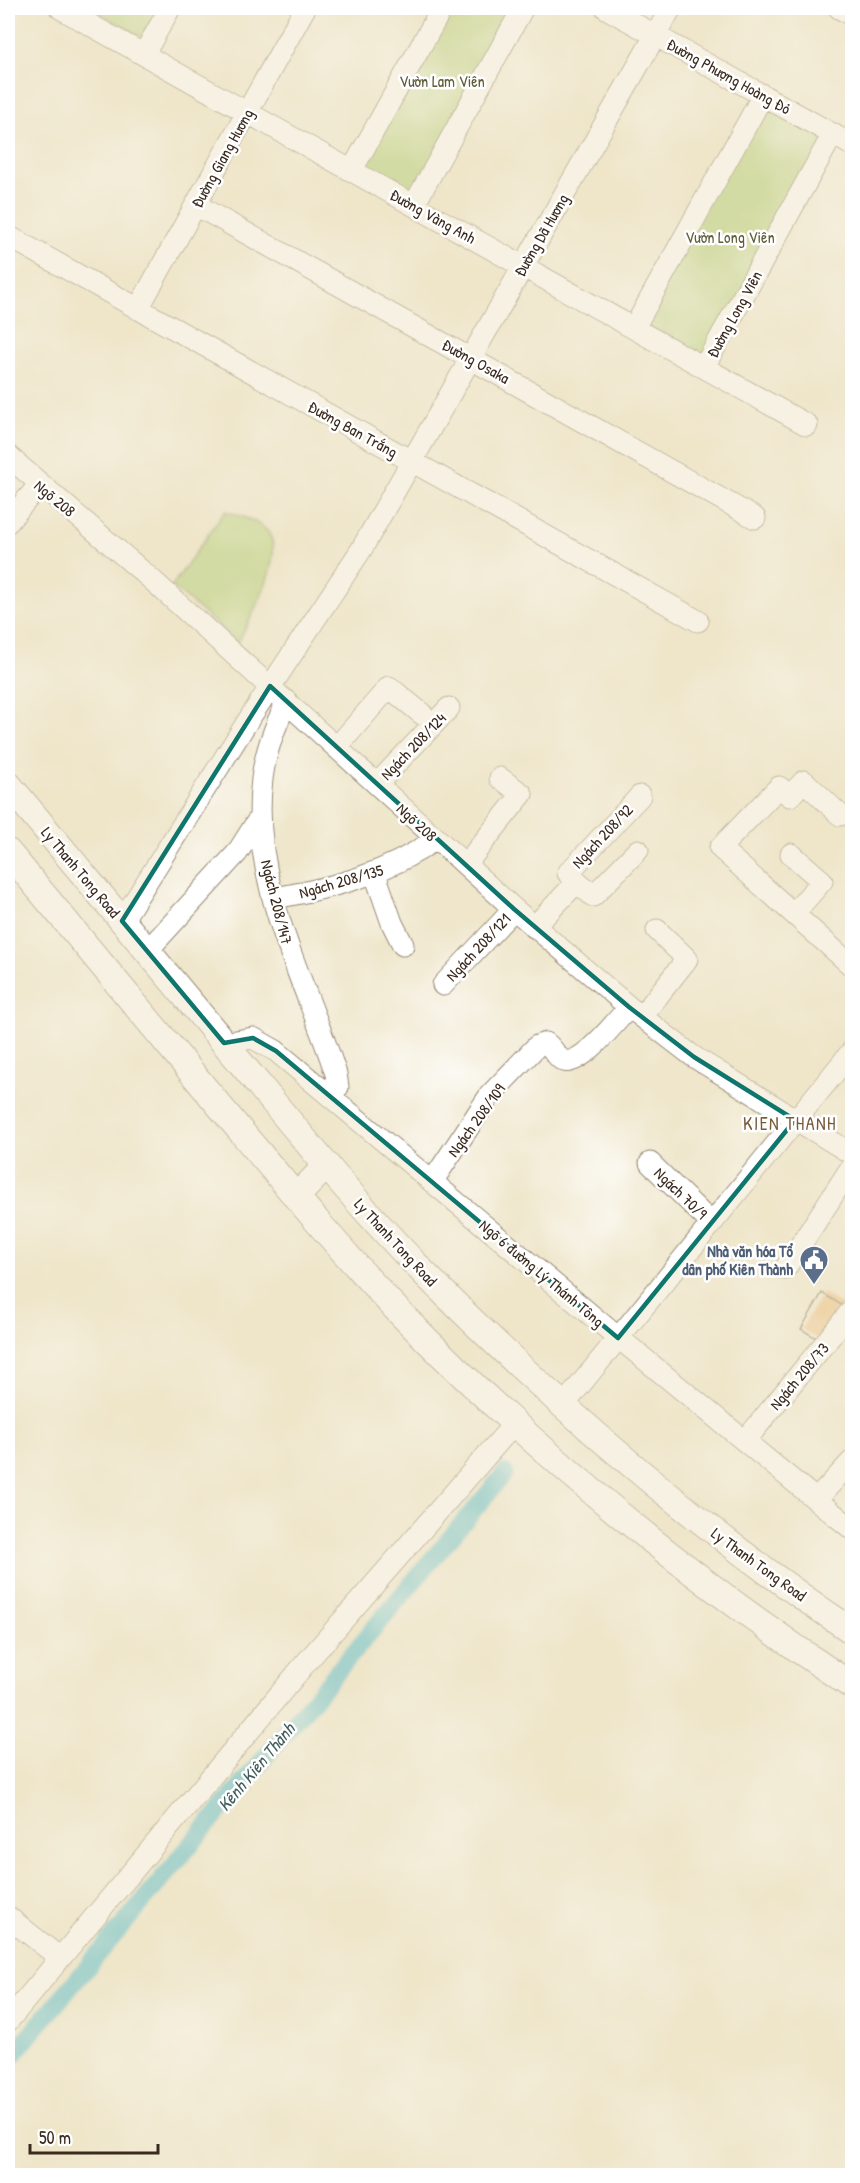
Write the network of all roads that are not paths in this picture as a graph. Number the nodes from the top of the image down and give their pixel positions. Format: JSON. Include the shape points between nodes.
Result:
{"nodes":[{"id":1,"x":170,"y":8,"type":"edge"},
{"id":2,"x":305,"y":8,"type":"edge"},
{"id":3,"x":442,"y":8,"type":"edge"},
{"id":4,"x":523,"y":8,"type":"edge"},
{"id":5,"x":606,"y":8,"type":"edge"},
{"id":6,"x":671,"y":8,"type":"edge"},
{"id":7,"x":839,"y":8,"type":"edge"},
{"id":8,"x":72,"y":10,"type":"edge"},
{"id":9,"x":852,"y":15,"type":"edge"},
{"id":10,"x":656,"y":35,"type":"junction"},
{"id":11,"x":144,"y":54,"type":"junction"},
{"id":12,"x":763,"y":95,"type":"junction"},
{"id":13,"x":247,"y":112,"type":"junction"},
{"id":14,"x":833,"y":134,"type":"junction"},
{"id":15,"x":852,"y":145,"type":"edge"},
{"id":16,"x":352,"y":170,"type":"junction"},
{"id":17,"x":196,"y":205,"type":"junction"},
{"id":18,"x":414,"y":205,"type":"junction"},
{"id":19,"x":8,"y":236,"type":"edge"},
{"id":20,"x":523,"y":266,"type":"junction"},
{"id":21,"x":138,"y":309,"type":"junction"},
{"id":22,"x":634,"y":328,"type":"junction"},
{"id":23,"x":471,"y":359,"type":"junction"},
{"id":24,"x":704,"y":368,"type":"junction"},
{"id":25,"x":807,"y":425,"type":"dead end"},
{"id":26,"x":8,"y":456,"type":"edge"},
{"id":27,"x":412,"y":462,"type":"junction"},
{"id":28,"x":39,"y":485,"type":"junction"},
{"id":29,"x":755,"y":518,"type":"dead end"},
{"id":30,"x":8,"y":522,"type":"edge"},
{"id":31,"x":698,"y":621,"type":"dead end"},
{"id":32,"x":270,"y":687,"type":"junction"},
{"id":33,"x":286,"y":701,"type":"junction"},
{"id":34,"x":449,"y":708,"type":"dead end"},
{"id":35,"x":422,"y":714,"type":"dead end"},
{"id":36,"x":337,"y":747,"type":"junction"},
{"id":37,"x":500,"y":778,"type":"dead end"},
{"id":38,"x":8,"y":784,"type":"edge"},
{"id":39,"x":377,"y":784,"type":"junction"},
{"id":40,"x":640,"y":796,"type":"dead end"},
{"id":41,"x":840,"y":815,"type":"dead end"},
{"id":42,"x":260,"y":817,"type":"junction"},
{"id":43,"x":436,"y":839,"type":"junction"},
{"id":44,"x":638,"y":850,"type":"dead end"},
{"id":45,"x":8,"y":852,"type":"edge"},
{"id":46,"x":791,"y":855,"type":"dead end"},
{"id":47,"x":466,"y":864,"type":"junction"},
{"id":48,"x":375,"y":874,"type":"junction"},
{"id":49,"x":577,"y":882,"type":"junction"},
{"id":50,"x":274,"y":898,"type":"junction"},
{"id":51,"x":514,"y":909,"type":"junction"},
{"id":52,"x":795,"y":912,"type":"junction"},
{"id":53,"x":122,"y":921,"type":"junction"},
{"id":54,"x":534,"y":927,"type":"junction"},
{"id":55,"x":657,"y":930,"type":"dead end"},
{"id":56,"x":403,"y":945,"type":"dead end"},
{"id":57,"x":147,"y":951,"type":"junction"},
{"id":58,"x":852,"y":966,"type":"edge"},
{"id":59,"x":443,"y":985,"type":"dead end"},
{"id":60,"x":635,"y":1012,"type":"junction"},
{"id":61,"x":224,"y":1044,"type":"junction"},
{"id":62,"x":852,"y":1051,"type":"edge"},
{"id":63,"x":331,"y":1097,"type":"junction"},
{"id":64,"x":795,"y":1120,"type":"junction"},
{"id":65,"x":852,"y":1154,"type":"edge"},
{"id":66,"x":650,"y":1163,"type":"dead end"},
{"id":67,"x":327,"y":1165,"type":"junction"},
{"id":68,"x":852,"y":1166,"type":"edge"},
{"id":69,"x":432,"y":1182,"type":"junction"},
{"id":70,"x":296,"y":1197,"type":"junction"},
{"id":71,"x":711,"y":1222,"type":"junction"},
{"id":72,"x":785,"y":1269,"type":"dead end"},
{"id":73,"x":852,"y":1310,"type":"edge"},
{"id":74,"x":618,"y":1338,"type":"junction"},
{"id":75,"x":563,"y":1406,"type":"junction"},
{"id":76,"x":514,"y":1424,"type":"junction"},
{"id":77,"x":745,"y":1441,"type":"junction"},
{"id":78,"x":852,"y":1461,"type":"edge"},
{"id":79,"x":816,"y":1500,"type":"junction"},
{"id":80,"x":852,"y":1529,"type":"edge"},
{"id":81,"x":852,"y":1631,"type":"edge"},
{"id":82,"x":852,"y":1686,"type":"edge"},
{"id":83,"x":8,"y":1917,"type":"edge"},
{"id":84,"x":60,"y":1958,"type":"junction"},
{"id":85,"x":8,"y":2021,"type":"edge"}],
"edges":[{"from":1,"to":11,"type":"street"},
{"from":2,"to":13,"type":"street","name":"Đường Giang Hương"},
{"from":3,"to":16,"type":"street"},
{"from":4,"to":18,"type":"street"},
{"from":5,"to":10,"type":"street","name":"Đường Phượng Hoàng Đỏ"},
{"from":6,"to":10,"type":"street","name":"Đường Dã Hương"},
{"from":7,"to":9,"type":"street"},
{"from":8,"to":11,"type":"street","name":"Đường Vàng Anh"},
{"from":10,"to":12,"type":"street","name":"Đường Phượng Hoàng Đỏ"},
{"from":10,"to":20,"type":"street","name":"Đường Dã Hương"},
{"from":11,"to":13,"type":"street","name":"Đường Vàng Anh"},
{"from":12,"to":14,"type":"street","name":"Đường Phượng Hoàng Đỏ"},
{"from":12,"to":22,"type":"street"},
{"from":13,"to":16,"type":"street","name":"Đường Vàng Anh"},
{"from":13,"to":17,"type":"street","name":"Đường Giang Hương"},
{"from":14,"to":15,"type":"street","name":"Đường Phượng Hoàng Đỏ"},
{"from":14,"to":24,"type":"street","name":"Đường Long Viên"},
{"from":16,"to":18,"type":"street","name":"Đường Vàng Anh"},
{"from":17,"to":21,"type":"street","name":"Đường Giang Hương"},
{"from":17,"to":23,"type":"street","name":"Đường Osaka"},
{"from":18,"to":20,"type":"street","name":"Đường Vàng Anh"},
{"from":19,"to":21,"type":"street","name":"Đường Ban Trắng"},
{"from":20,"to":22,"type":"street","name":"Đường Vàng Anh"},
{"from":20,"to":23,"type":"street","name":"Đường Dã Hương"},
{"from":21,"to":27,"type":"street","name":"Đường Ban Trắng"},
{"from":22,"to":24,"type":"street","name":"Đường Vàng Anh"},
{"from":23,"to":27,"type":"street","name":"Đường Dã Hương"},
{"from":23,"to":29,"type":"street","name":"Đường Osaka"},
{"from":24,"to":25,"type":"street","name":"Đường Vàng Anh"},
{"from":26,"to":28,"type":"street","name":"Ngõ 208"},
{"from":27,"to":31,"type":"street","name":"Đường Ban Trắng"},
{"from":27,"to":32,"type":"street","name":"Đường Dã Hương","via":[[357,557]]},
{"from":28,"to":30,"type":"street"},
{"from":28,"to":32,"type":"street","name":"Ngõ 208"},
{"from":32,"to":33,"type":"street","name":"Ngõ 208"},
{"from":32,"to":53,"type":"street","name":"Đường Dã Hương"},
{"from":33,"to":36,"type":"street","name":"Ngõ 208"},
{"from":33,"to":42,"type":"street","name":"Ngách 208/147","via":[[266,758]]},
{"from":34,"to":39,"type":"street","name":"Ngách 208/124"},
{"from":35,"to":36,"type":"street","via":[[389,687]]},
{"from":36,"to":39,"type":"street","name":"Ngõ 208"},
{"from":37,"to":47,"type":"street","via":[[522,794]]},
{"from":38,"to":53,"type":"main road","name":"Ly Thanh Tong Road"},
{"from":39,"to":43,"type":"street","name":"Ngõ 208"},
{"from":40,"to":49,"type":"street","name":"Ngách 208/92","via":[[568,873]]},
{"from":41,"to":52,"type":"street","via":[[804,781],[789,796],[779,787],[720,848]]},
{"from":42,"to":50,"type":"street","name":"Ngách 208/147"},
{"from":42,"to":57,"type":"street","via":[[237,853]]},
{"from":43,"to":47,"type":"street","name":"Ngõ 208"},
{"from":43,"to":48,"type":"street","name":"Ngách 208/135"},
{"from":44,"to":49,"type":"street","via":[[593,896]]},
{"from":45,"to":70,"type":"main road"},
{"from":46,"to":52,"type":"street","via":[[822,880]]},
{"from":47,"to":51,"type":"street","name":"Ngõ 208"},
{"from":48,"to":50,"type":"street","name":"Ngách 208/135"},
{"from":48,"to":56,"type":"street"},
{"from":49,"to":54,"type":"street","name":"Ngách 208/92"},
{"from":50,"to":63,"type":"street","name":"Ngách 208/147","via":[[294,965],[336,1074],[338,1086]]},
{"from":51,"to":54,"type":"street","name":"Ngõ 208"},
{"from":51,"to":59,"type":"street","name":"Ngách 208/121"},
{"from":52,"to":58,"type":"street"},
{"from":53,"to":57,"type":"main road","name":"Ly Thanh Tong Road"},
{"from":54,"to":60,"type":"street","name":"Ngõ 208"},
{"from":55,"to":60,"type":"street","via":[[687,959]]},
{"from":57,"to":61,"type":"main road","name":"Ly Thanh Tong Road"},
{"from":60,"to":64,"type":"street","name":"Ngõ 208","via":[[694,1057]]},
{"from":60,"to":69,"type":"street","name":"Ngách 208/109","via":[[570,1062],[563,1061],[546,1043],[537,1046],[490,1095]]},
{"from":61,"to":63,"type":"street","name":"Ngõ 6 đường Lý Thánh Tông","via":[[246,1038],[261,1041]]},
{"from":61,"to":67,"type":"main road","name":"Ly Thanh Tong Road"},
{"from":62,"to":64,"type":"street"},
{"from":63,"to":69,"type":"street","name":"Ngõ 6 đường Lý Thánh Tông"},
{"from":64,"to":65,"type":"street","name":"Ngõ 208"},
{"from":64,"to":71,"type":"street"},
{"from":66,"to":71,"type":"street","name":"Ngách 70/9"},
{"from":67,"to":70,"type":"main road"},
{"from":67,"to":75,"type":"main road","name":"Ly Thanh Tong Road","via":[[426,1275]]},
{"from":68,"to":72,"type":"street"},
{"from":69,"to":74,"type":"street","name":"Ngõ 6 đường Lý Thánh Tông"},
{"from":70,"to":76,"type":"main road","via":[[402,1315]]},
{"from":71,"to":74,"type":"street"},
{"from":73,"to":77,"type":"street","name":"Ngách 208/73"},
{"from":74,"to":75,"type":"street"},
{"from":74,"to":77,"type":"street","name":"Ngõ 6 đường Lý Thánh Tông"},
{"from":75,"to":81,"type":"main road","name":"Ly Thanh Tong Road","via":[[726,1541]]},
{"from":76,"to":82,"type":"main road","via":[[702,1581]]},
{"from":76,"to":84,"type":"street","via":[[304,1665]]},
{"from":77,"to":79,"type":"street","name":"Ngõ 6 đường Lý Thánh Tông"},
{"from":78,"to":79,"type":"street"},
{"from":79,"to":80,"type":"street","name":"Ngõ 6 đường Lý Thánh Tông"},
{"from":83,"to":84,"type":"street"},
{"from":84,"to":85,"type":"street"}]}
